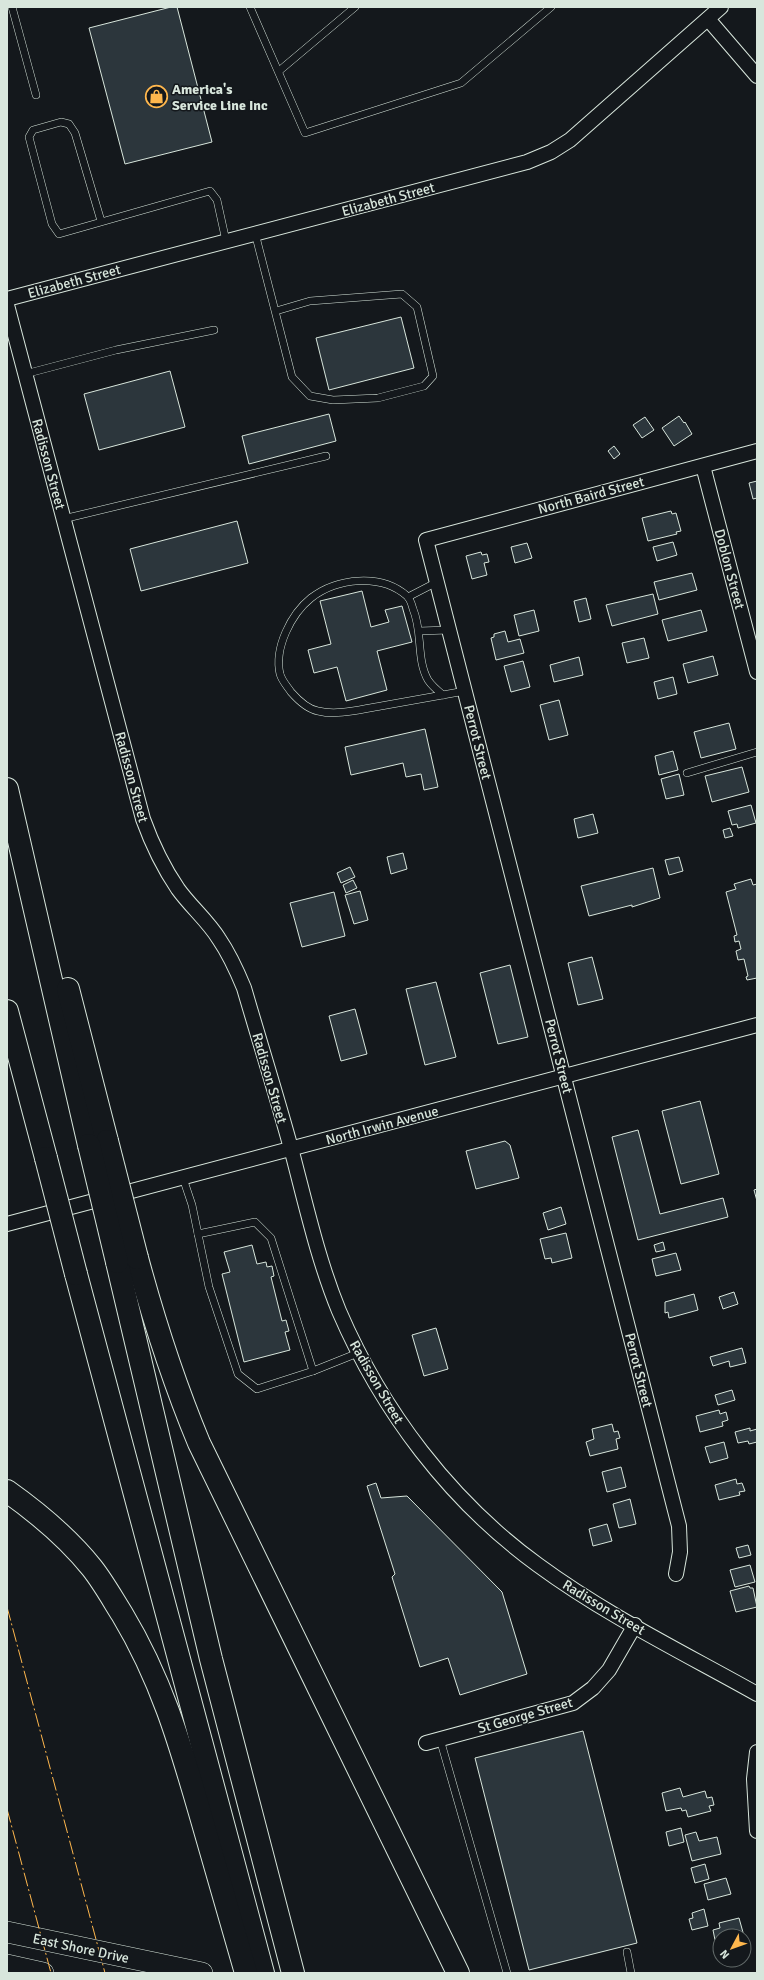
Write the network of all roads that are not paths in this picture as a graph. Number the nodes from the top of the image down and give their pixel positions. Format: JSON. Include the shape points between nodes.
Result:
{"nodes":[{"id":1,"x":12,"y":7,"type":"edge"},
{"id":2,"x":250,"y":7,"type":"edge"},
{"id":3,"x":355,"y":7,"type":"edge"},
{"id":4,"x":551,"y":7,"type":"edge"},
{"id":5,"x":721,"y":7,"type":"edge"},
{"id":6,"x":708,"y":19,"type":"junction"},
{"id":7,"x":279,"y":71,"type":"junction"},
{"id":8,"x":757,"y":76,"type":"edge"},
{"id":9,"x":36,"y":95,"type":"dead end"},
{"id":10,"x":101,"y":221,"type":"junction"},
{"id":11,"x":255,"y":233,"type":"junction"},
{"id":12,"x":226,"y":241,"type":"junction"},
{"id":13,"x":7,"y":299,"type":"edge"},
{"id":14,"x":7,"y":305,"type":"edge"},
{"id":15,"x":276,"y":311,"type":"junction"},
{"id":16,"x":214,"y":330,"type":"dead end"},
{"id":17,"x":25,"y":374,"type":"junction"},
{"id":18,"x":757,"y":451,"type":"edge"},
{"id":19,"x":326,"y":456,"type":"dead end"},
{"id":20,"x":703,"y":466,"type":"junction"},
{"id":21,"x":63,"y":518,"type":"junction"},
{"id":22,"x":426,"y":540,"type":"joint"},
{"id":23,"x":436,"y":582,"type":"junction"},
{"id":24,"x":408,"y":597,"type":"junction"},
{"id":25,"x":449,"y":630,"type":"junction"},
{"id":26,"x":419,"y":631,"type":"junction"},
{"id":27,"x":757,"y":672,"type":"edge"},
{"id":28,"x":465,"y":691,"type":"junction"},
{"id":29,"x":444,"y":695,"type":"junction"},
{"id":30,"x":757,"y":752,"type":"edge"},
{"id":31,"x":687,"y":773,"type":"dead end"},
{"id":32,"x":7,"y":789,"type":"edge"},
{"id":33,"x":7,"y":1011,"type":"edge"},
{"id":34,"x":757,"y":1025,"type":"edge"},
{"id":35,"x":564,"y":1076,"type":"junction"},
{"id":36,"x":291,"y":1149,"type":"junction"},
{"id":37,"x":183,"y":1178,"type":"junction"},
{"id":38,"x":7,"y":1224,"type":"edge"},
{"id":39,"x":198,"y":1234,"type":"junction"},
{"id":40,"x":127,"y":1260,"type":"junction"},
{"id":41,"x":358,"y":1353,"type":"junction"},
{"id":42,"x":313,"y":1371,"type":"junction"},
{"id":43,"x":7,"y":1491,"type":"edge"},
{"id":44,"x":676,"y":1574,"type":"dead end"},
{"id":45,"x":635,"y":1625,"type":"junction"},
{"id":46,"x":757,"y":1694,"type":"edge"},
{"id":47,"x":433,"y":1741,"type":"joint"},
{"id":48,"x":757,"y":1752,"type":"edge"},
{"id":49,"x":757,"y":1831,"type":"edge"},
{"id":50,"x":7,"y":1932,"type":"edge"},
{"id":51,"x":246,"y":1943,"type":"junction"},
{"id":52,"x":627,"y":1952,"type":"dead end"},
{"id":53,"x":7,"y":1965,"type":"edge"},
{"id":54,"x":43,"y":1973,"type":"edge"},
{"id":55,"x":202,"y":1973,"type":"edge"},
{"id":56,"x":246,"y":1973,"type":"edge"},
{"id":57,"x":263,"y":1973,"type":"edge"},
{"id":58,"x":293,"y":1973,"type":"edge"},
{"id":59,"x":458,"y":1973,"type":"edge"},
{"id":60,"x":507,"y":1973,"type":"edge"},
{"id":61,"x":631,"y":1973,"type":"edge"}],
"edges":[{"from":1,"to":9,"type":"lane"},
{"from":2,"to":7,"type":"lane"},
{"from":3,"to":7,"type":"lane"},
{"from":4,"to":7,"type":"lane","via":[[462,83],[305,133]]},
{"from":5,"to":6,"type":"street","name":"Elizabeth Street"},
{"from":6,"to":8,"type":"street"},
{"from":6,"to":11,"type":"street","name":"Elizabeth Street","via":[[570,140],[551,152],[528,162]]},
{"from":10,"to":10,"type":"lane","via":[[59,234],[52,224],[29,137],[33,130],[61,122],[69,124],[75,132]]},
{"from":10,"to":12,"type":"lane","via":[[210,191],[217,200]]},
{"from":11,"to":12,"type":"street","name":"Elizabeth Street"},
{"from":11,"to":15,"type":"lane"},
{"from":12,"to":13,"type":"street","name":"Elizabeth Street"},
{"from":14,"to":17,"type":"street","name":"Radisson Street"},
{"from":15,"to":15,"type":"lane","via":[[292,377],[310,396],[333,400],[378,398],[424,386],[433,376],[417,307],[402,294],[310,301]]},
{"from":16,"to":17,"type":"lane","via":[[116,350]]},
{"from":17,"to":21,"type":"street","name":"Radisson Street"},
{"from":18,"to":20,"type":"street","name":"North Baird Street"},
{"from":19,"to":21,"type":"lane"},
{"from":20,"to":22,"type":"street","name":"North Baird Street"},
{"from":20,"to":27,"type":"street","name":"Doblon Street"},
{"from":21,"to":36,"type":"street","name":"Radisson Street","via":[[151,842],[179,890],[219,938],[234,965],[244,988]]},
{"from":22,"to":23,"type":"street","name":"Perrot Street"},
{"from":23,"to":24,"type":"lane"},
{"from":23,"to":25,"type":"street","name":"Perrot Street"},
{"from":24,"to":26,"type":"lane","via":[[418,620]]},
{"from":24,"to":29,"type":"lane","via":[[390,585],[363,580],[342,583],[311,598],[293,618],[284,640],[279,664],[281,674],[285,684],[305,705],[316,711],[332,713]]},
{"from":25,"to":26,"type":"lane"},
{"from":25,"to":28,"type":"street","name":"Perrot Street"},
{"from":26,"to":29,"type":"lane","via":[[422,663],[428,680]]},
{"from":28,"to":29,"type":"lane"},
{"from":28,"to":35,"type":"street","name":"Perrot Street"},
{"from":30,"to":31,"type":"lane"},
{"from":32,"to":40,"type":"highway","bridge":true,"via":[[16,843],[98,1143]]},
{"from":33,"to":51,"type":"highway","bridge":true},
{"from":34,"to":35,"type":"street","name":"North Irwin Avenue"},
{"from":35,"to":36,"type":"street","name":"North Irwin Avenue"},
{"from":35,"to":44,"type":"street","name":"Perrot Street","via":[[679,1526],[680,1552]]},
{"from":36,"to":37,"type":"street","name":"North Irwin Avenue"},
{"from":36,"to":41,"type":"street","name":"Radisson Street","via":[[321,1260]]},
{"from":37,"to":38,"type":"street","name":"North Irwin Avenue"},
{"from":37,"to":39,"type":"lane"},
{"from":39,"to":42,"type":"lane","via":[[255,1222],[271,1238]]},
{"from":39,"to":42,"type":"lane","via":[[209,1287],[238,1374],[257,1389]]},
{"from":40,"to":58,"type":"highway","via":[[211,1659]]},
{"from":40,"to":59,"type":"highway","via":[[160,1337],[199,1443]]},
{"from":41,"to":42,"type":"lane"},
{"from":41,"to":45,"type":"street","name":"Radisson Street","via":[[405,1430],[466,1503],[538,1565],[572,1589]]},
{"from":43,"to":51,"type":"highway","via":[[50,1524],[92,1568],[138,1641],[166,1703]]},
{"from":45,"to":46,"type":"street","name":"Radisson Street"},
{"from":45,"to":47,"type":"street","name":"St George Street","via":[[610,1670],[593,1688],[573,1703]]},
{"from":47,"to":60,"type":"lane"},
{"from":48,"to":49,"type":"street","via":[[754,1779]]},
{"from":50,"to":55,"type":"main road","name":"East Shore Drive"},
{"from":51,"to":56,"type":"highway"},
{"from":51,"to":57,"type":"highway"},
{"from":52,"to":61,"type":"lane"},
{"from":53,"to":54,"type":"main road"}]}
